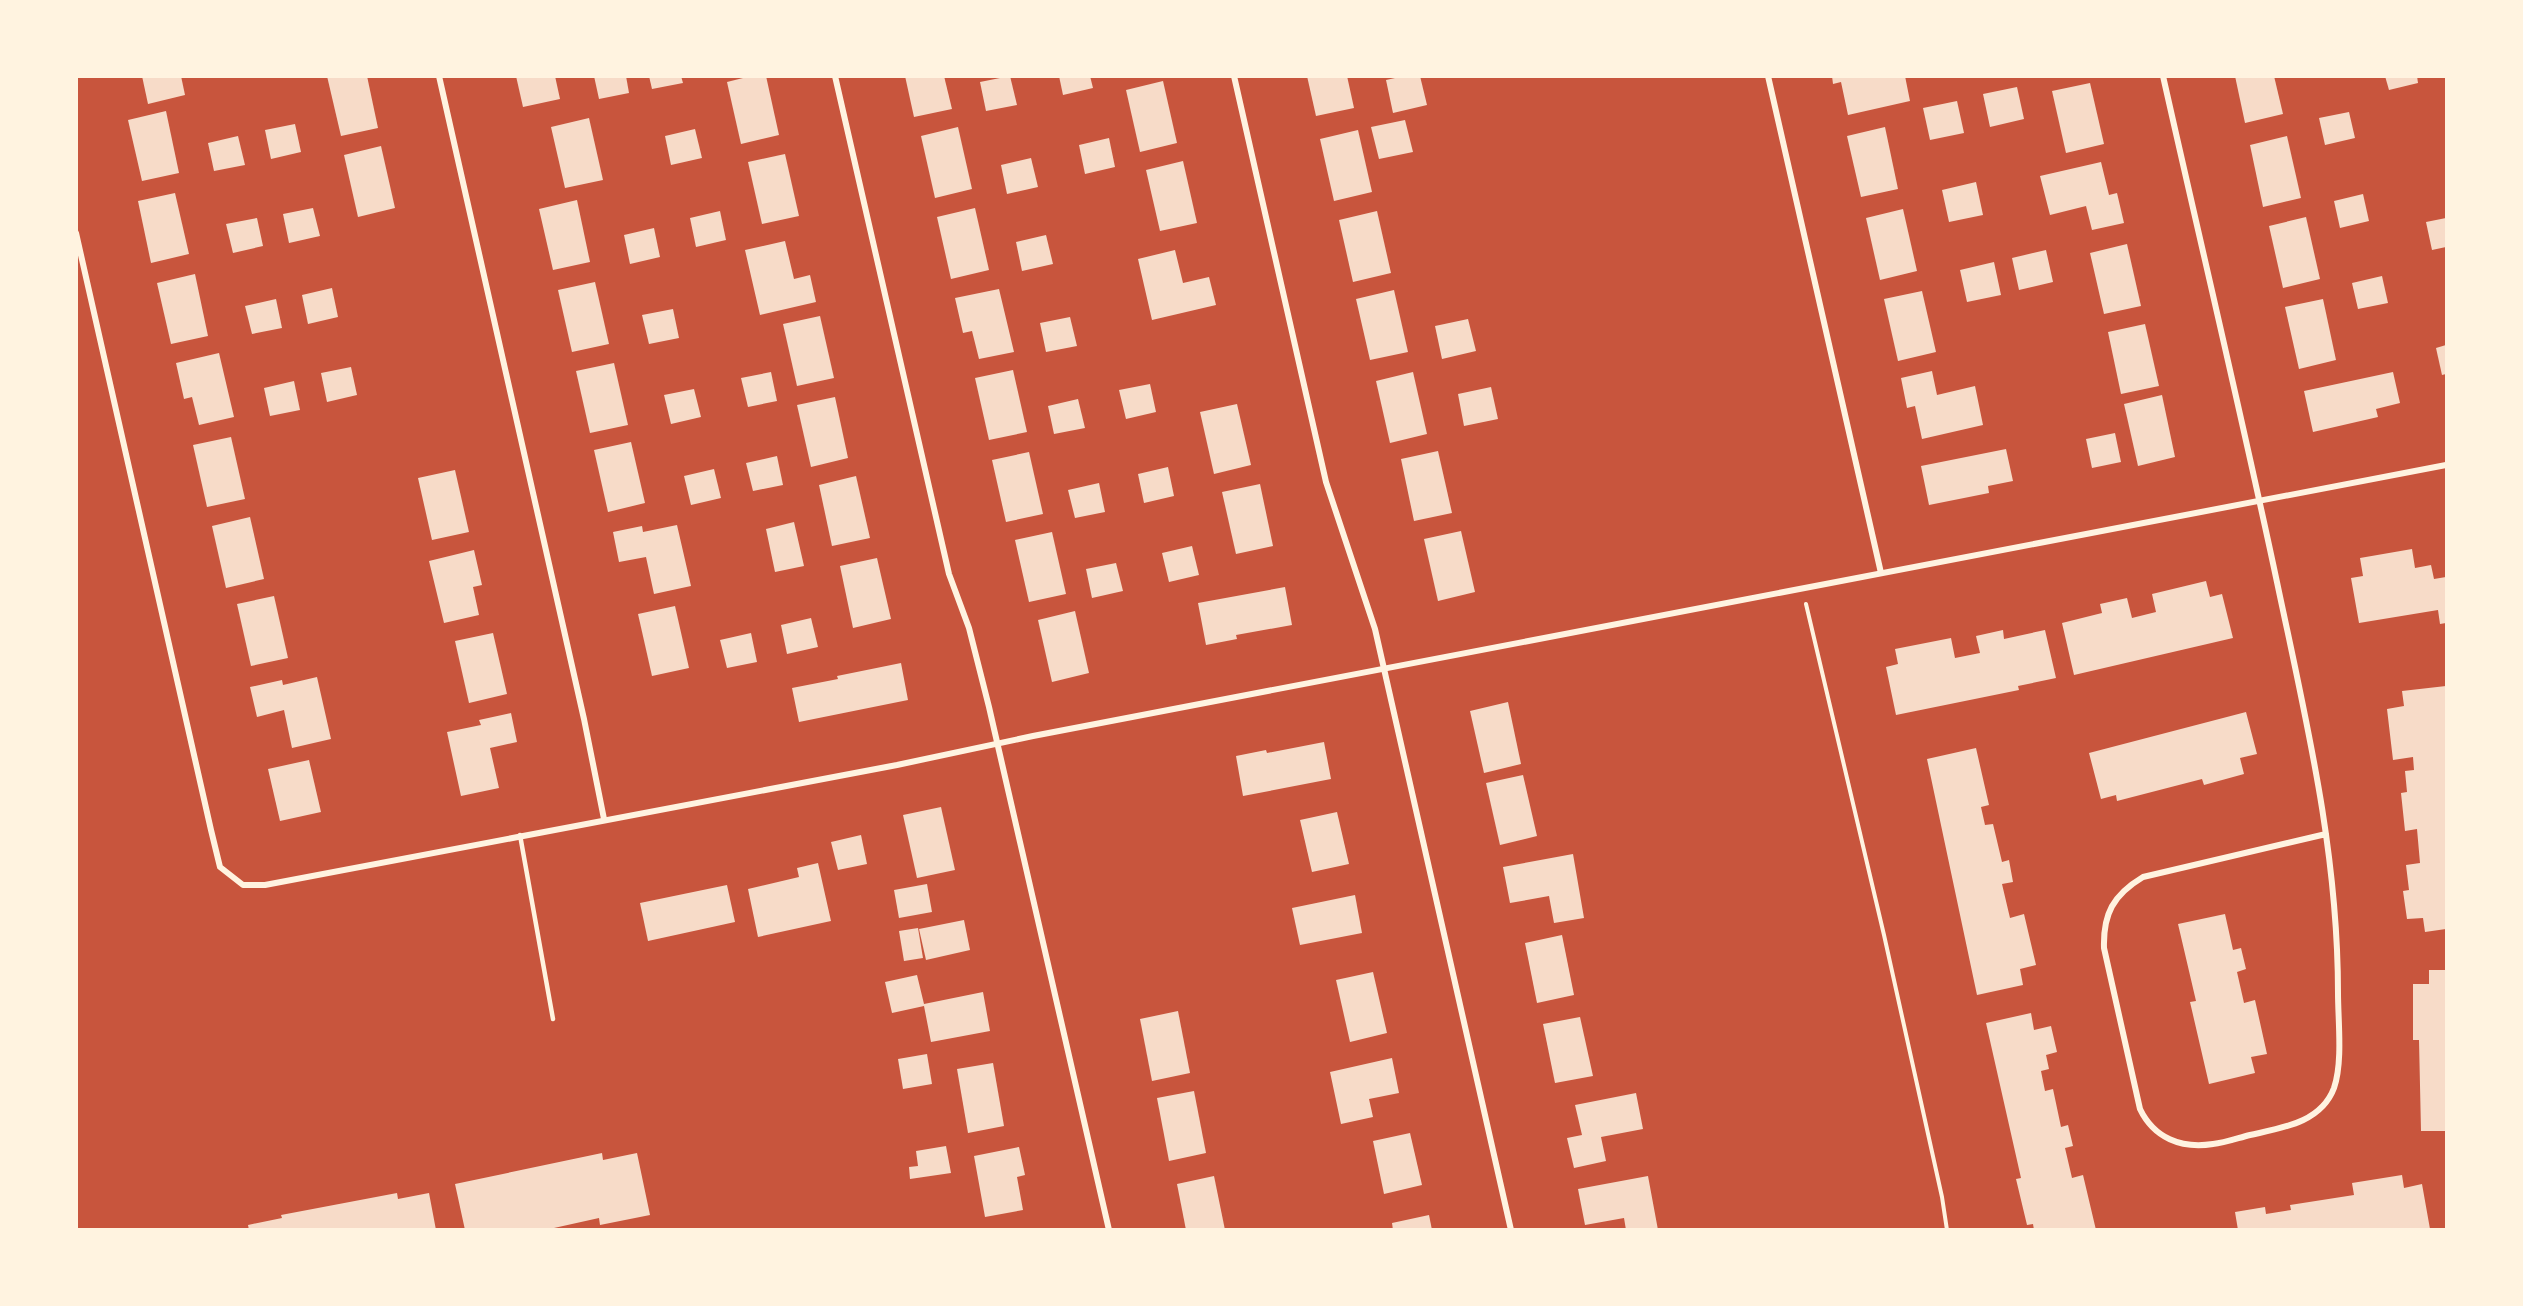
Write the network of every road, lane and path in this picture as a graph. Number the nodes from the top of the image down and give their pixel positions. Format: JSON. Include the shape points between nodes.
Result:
{"nodes":[{"id":1,"x":439,"y":76,"type":"edge"},
{"id":2,"x":835,"y":76,"type":"edge"},
{"id":3,"x":1234,"y":76,"type":"edge"},
{"id":4,"x":1768,"y":76,"type":"edge"},
{"id":5,"x":2163,"y":76,"type":"edge"},
{"id":6,"x":76,"y":232,"type":"edge"},
{"id":7,"x":2446,"y":465,"type":"edge"},
{"id":8,"x":2260,"y":500,"type":"junction"},
{"id":9,"x":1881,"y":573,"type":"junction"},
{"id":10,"x":1803,"y":588,"type":"junction"},
{"id":11,"x":1383,"y":669,"type":"junction"},
{"id":12,"x":997,"y":743,"type":"junction"},
{"id":13,"x":604,"y":819,"type":"junction"},
{"id":14,"x":2326,"y":834,"type":"junction"},
{"id":15,"x":520,"y":835,"type":"junction"},
{"id":16,"x":553,"y":1019,"type":"dead end"},
{"id":17,"x":1109,"y":1230,"type":"edge"},
{"id":18,"x":1511,"y":1230,"type":"edge"},
{"id":19,"x":1947,"y":1230,"type":"edge"}],
"edges":[{"from":1,"to":13,"type":"street"},
{"from":2,"to":12,"type":"street","via":[[949,574],[969,628]]},
{"from":3,"to":11,"type":"street","via":[[1326,482],[1375,629]]},
{"from":4,"to":9,"type":"street"},
{"from":5,"to":8,"type":"street"},
{"from":6,"to":15,"type":"street","via":[[220,867],[243,885],[265,885]]},
{"from":7,"to":8,"type":"street"},
{"from":8,"to":9,"type":"street"},
{"from":8,"to":14,"type":"street","via":[[2319,778]]},
{"from":9,"to":10,"type":"street"},
{"from":10,"to":11,"type":"street"},
{"from":10,"to":19,"type":"path","via":[[1884,935]]},
{"from":11,"to":12,"type":"street"},
{"from":11,"to":18,"type":"street"},
{"from":12,"to":13,"type":"street"},
{"from":12,"to":17,"type":"street"},
{"from":13,"to":15,"type":"street"},
{"from":14,"to":14,"type":"street","via":[[2143,877],[2124,888],[2112,904],[2103,928],[2104,948],[2140,1109],[2147,1124],[2172,1141],[2212,1144],[2303,1120],[2320,1109],[2333,1089],[2338,1071],[2337,963]]},
{"from":15,"to":16,"type":"lane"}]}
